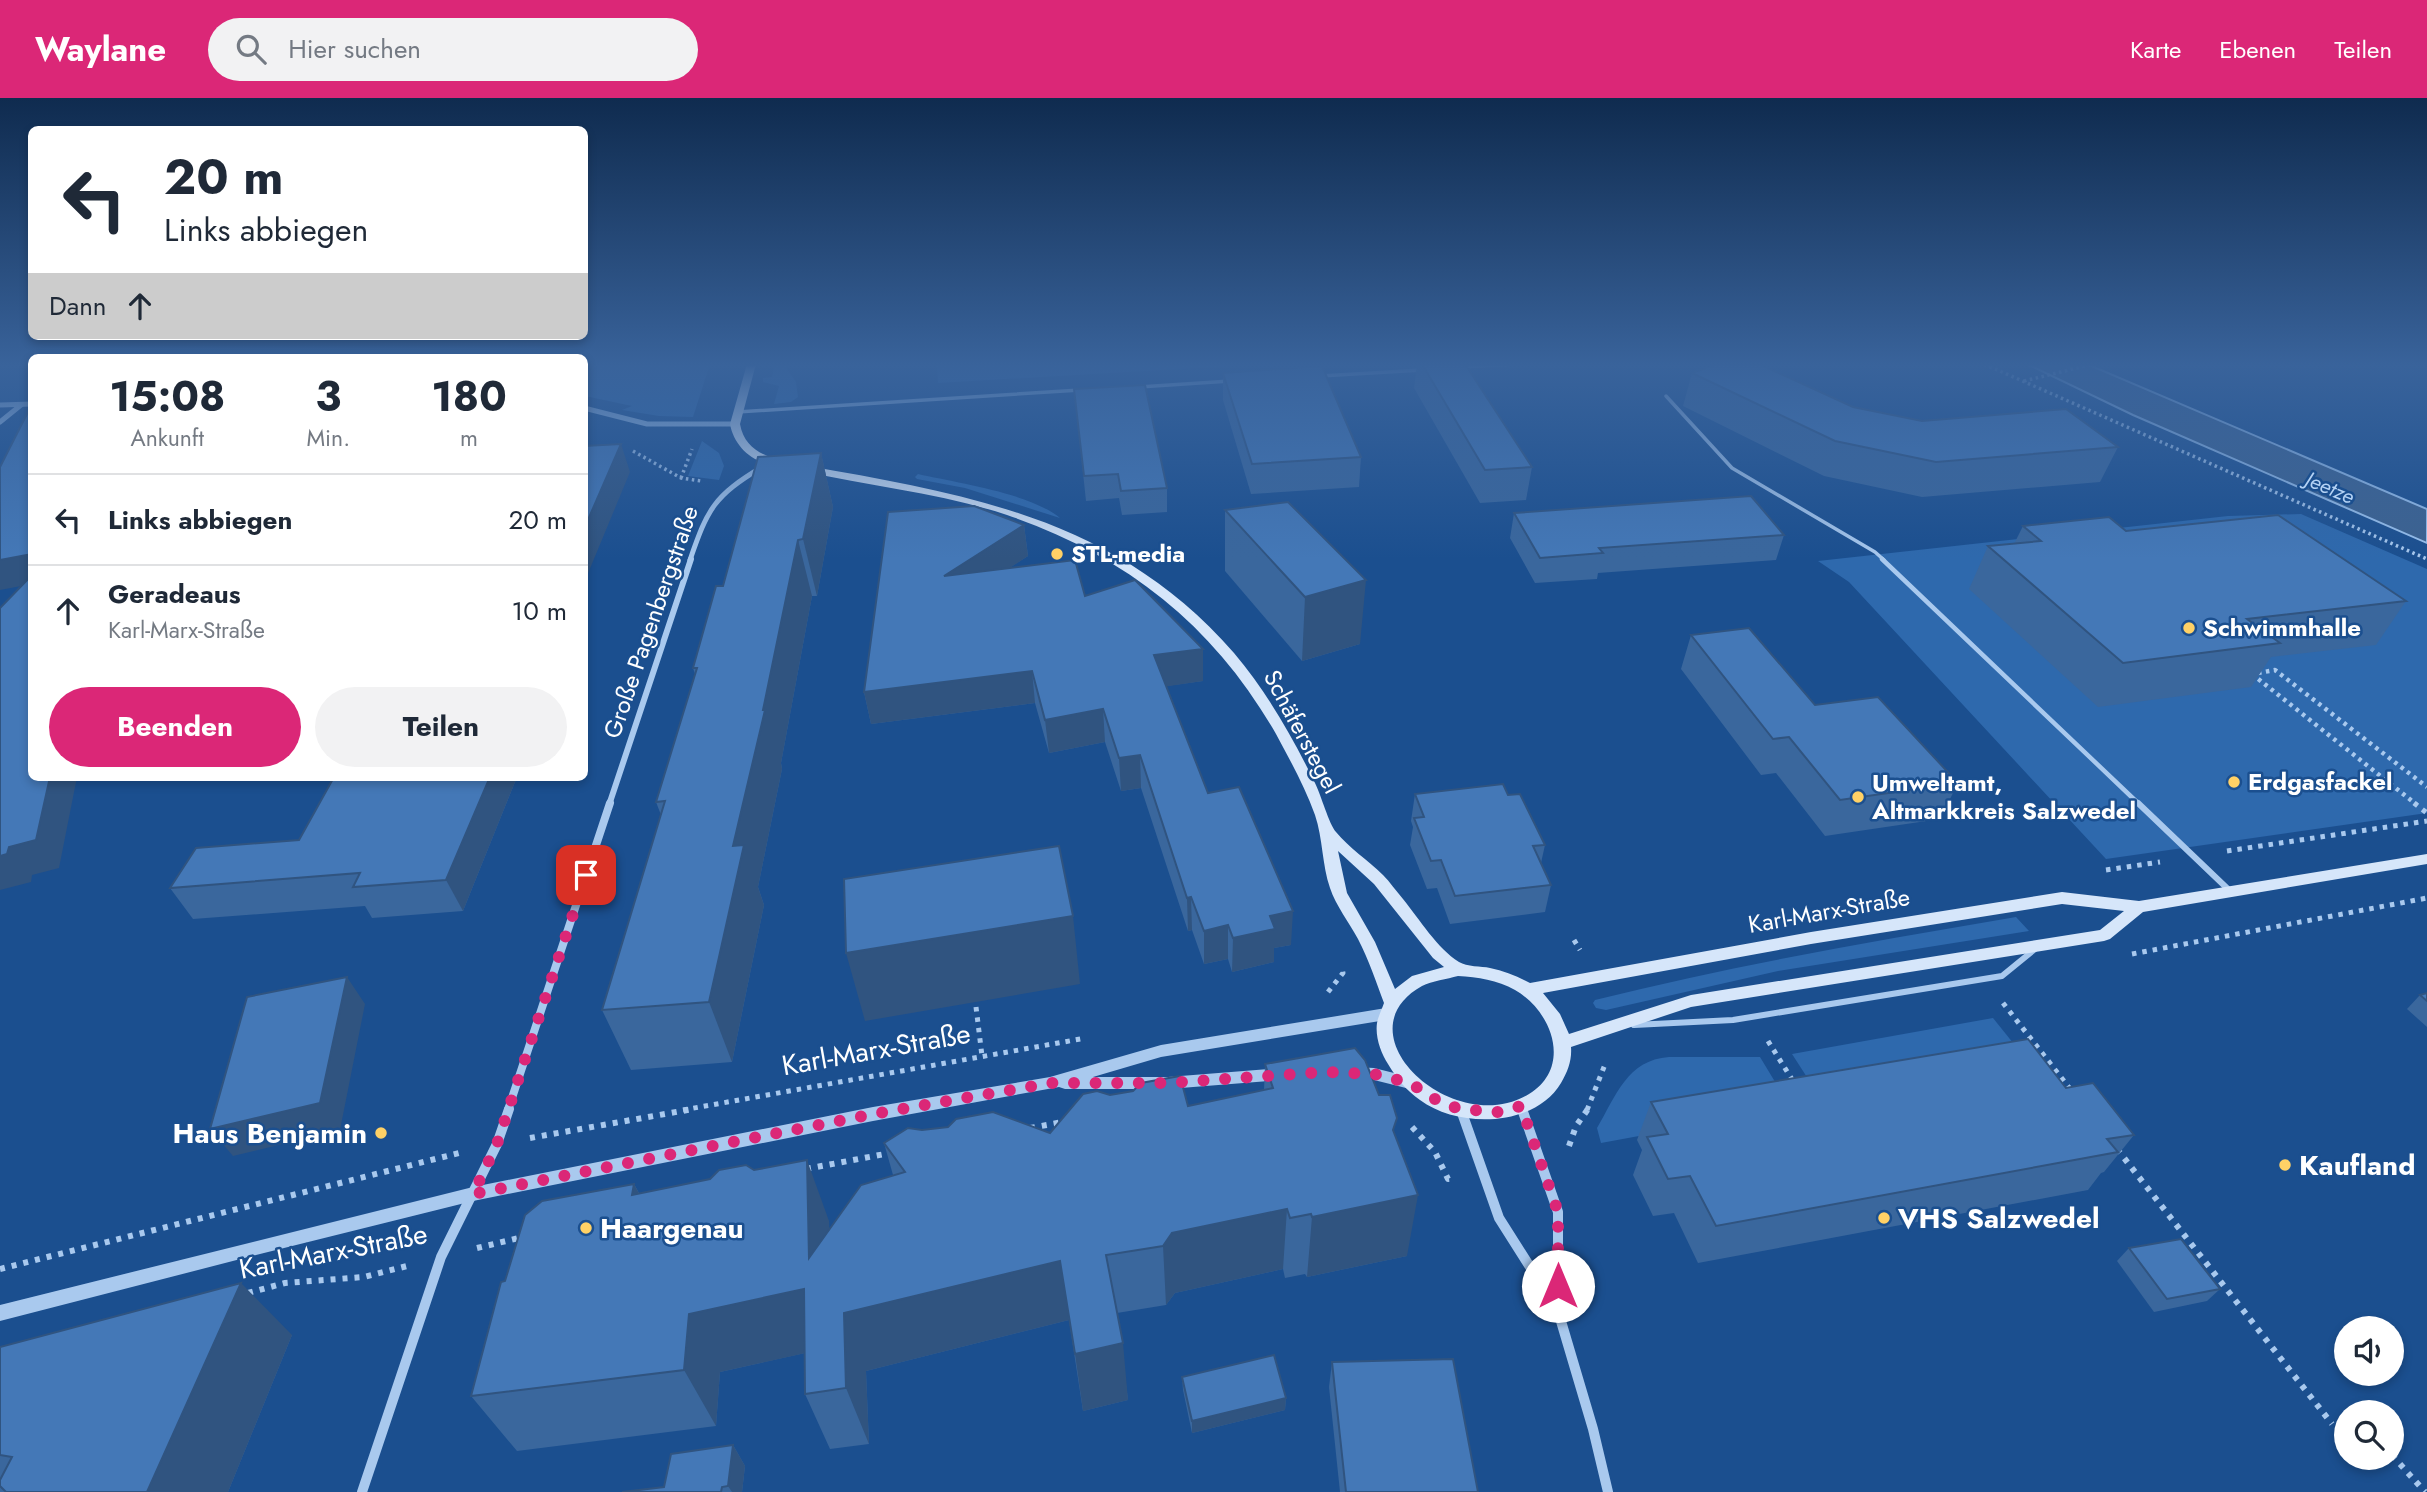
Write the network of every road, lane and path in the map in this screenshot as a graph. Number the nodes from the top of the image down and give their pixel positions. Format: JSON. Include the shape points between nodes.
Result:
{"nodes":[{"id":1,"x":736,"y":429,"type":"edge"},
{"id":2,"x":1696,"y":429,"type":"edge"},
{"id":3,"x":2133,"y":429,"type":"edge"},
{"id":4,"x":696,"y":439,"type":"dead end"},
{"id":5,"x":627,"y":448,"type":"dead end"},
{"id":6,"x":771,"y":461,"type":"junction"},
{"id":7,"x":2427,"y":559,"type":"edge"},
{"id":8,"x":2243,"y":674,"type":"edge"},
{"id":9,"x":2251,"y":674,"type":"junction"},
{"id":10,"x":2427,"y":788,"type":"edge"},
{"id":11,"x":2427,"y":813,"type":"edge"},
{"id":12,"x":1328,"y":833,"type":"junction"},
{"id":13,"x":2427,"y":859,"type":"edge"},
{"id":14,"x":2230,"y":891,"type":"junction"},
{"id":15,"x":2139,"y":907,"type":"junction"},
{"id":16,"x":2041,"y":944,"type":"junction"},
{"id":17,"x":1342,"y":962,"type":"dead end"},
{"id":18,"x":1458,"y":970,"type":"junction"},
{"id":19,"x":1527,"y":990,"type":"junction"},
{"id":20,"x":1319,"y":995,"type":"dead end"},
{"id":21,"x":2000,"y":999,"type":"dead end"},
{"id":22,"x":976,"y":1007,"type":"dead end"},
{"id":23,"x":1389,"y":1008,"type":"junction"},
{"id":24,"x":1614,"y":1026,"type":"junction"},
{"id":25,"x":1088,"y":1037,"type":"dead end"},
{"id":26,"x":1768,"y":1040,"type":"dead end"},
{"id":27,"x":1564,"y":1042,"type":"junction"},
{"id":28,"x":982,"y":1056,"type":"junction"},
{"id":29,"x":1298,"y":1073,"type":"edge"},
{"id":30,"x":1336,"y":1073,"type":"edge"},
{"id":31,"x":1051,"y":1083,"type":"junction"},
{"id":32,"x":1410,"y":1083,"type":"junction"},
{"id":33,"x":1796,"y":1087,"type":"edge"},
{"id":34,"x":2077,"y":1097,"type":"edge"},
{"id":35,"x":1521,"y":1106,"type":"junction"},
{"id":36,"x":1460,"y":1109,"type":"junction"},
{"id":37,"x":1406,"y":1119,"type":"dead end"},
{"id":38,"x":1071,"y":1121,"type":"edge"},
{"id":39,"x":1019,"y":1130,"type":"edge"},
{"id":40,"x":2111,"y":1141,"type":"edge"},
{"id":41,"x":497,"y":1144,"type":"junction"},
{"id":42,"x":902,"y":1150,"type":"edge"},
{"id":43,"x":797,"y":1171,"type":"edge"},
{"id":44,"x":1460,"y":1178,"type":"dead end"},
{"id":45,"x":473,"y":1194,"type":"junction"},
{"id":46,"x":526,"y":1236,"type":"edge"},
{"id":47,"x":441,"y":1257,"type":"junction"},
{"id":48,"x":0,"y":1269,"type":"edge"},
{"id":49,"x":233,"y":1297,"type":"edge"},
{"id":50,"x":1558,"y":1311,"type":"junction"},
{"id":51,"x":0,"y":1314,"type":"edge"},
{"id":52,"x":2332,"y":1424,"type":"dead end"},
{"id":53,"x":2404,"y":1468,"type":"edge"},
{"id":54,"x":362,"y":1492,"type":"edge"},
{"id":55,"x":1608,"y":1492,"type":"edge"},
{"id":56,"x":2426,"y":1492,"type":"edge"}],
"edges":[{"from":1,"to":6,"type":"main road","name":"Schäferstegel","via":[[743,446]]},
{"from":2,"to":14,"type":"lane","via":[[1732,468],[1875,552]]},
{"from":3,"to":7,"type":"path"},
{"from":4,"to":5,"type":"path","via":[[681,478]]},
{"from":6,"to":12,"type":"main road","name":"Schäferstegel","via":[[981,503],[1060,531],[1124,564],[1195,616],[1248,676],[1294,754]]},
{"from":6,"to":41,"type":"street","name":"Große Pagenbergstraße","via":[[733,487],[705,516]]},
{"from":8,"to":9,"type":"path"},
{"from":9,"to":10,"type":"path","via":[[2275,670]]},
{"from":9,"to":11,"type":"path"},
{"from":12,"to":18,"type":"main road","name":"Schäferstegel","via":[[1379,880],[1439,954]]},
{"from":12,"to":23,"type":"main road","name":"Schäferstegel","via":[[1338,890],[1365,936]]},
{"from":13,"to":14,"type":"main road","name":"Karl-Marx-Straße"},
{"from":14,"to":15,"type":"main road","name":"Karl-Marx-Straße"},
{"from":15,"to":16,"type":"main road","name":"Karl-Marx-Straße","via":[[2104,935]]},
{"from":15,"to":19,"type":"main road","name":"Karl-Marx-Straße","via":[[2062,898]]},
{"from":16,"to":24,"type":"main road","name":"Karl-Marx-Straße","via":[[1691,1001]]},
{"from":16,"to":24,"type":"lane","via":[[2002,975],[1733,1020]]},
{"from":17,"to":20,"type":"path","via":[[1343,973],[1328,992]]},
{"from":18,"to":19,"type":"main road","via":[[1494,974]]},
{"from":18,"to":23,"type":"main road","via":[[1425,976],[1400,992]]},
{"from":19,"to":27,"type":"main road","via":[[1541,1001]]},
{"from":21,"to":34,"type":"path"},
{"from":22,"to":28,"type":"path"},
{"from":23,"to":31,"type":"street","name":"Karl-Marx-Straße","via":[[1161,1051]]},
{"from":23,"to":32,"type":"main road","via":[[1384,1027],[1389,1056]]},
{"from":24,"to":27,"type":"main road","name":"Karl-Marx-Straße"},
{"from":25,"to":28,"type":"path","name":"Karl-Marx-Straße"},
{"from":26,"to":33,"type":"path"},
{"from":27,"to":35,"type":"main road","via":[[1558,1076],[1535,1100]]},
{"from":28,"to":41,"type":"path","name":"Karl-Marx-Straße"},
{"from":29,"to":31,"type":"street","name":"Karl-Marx-Straße","via":[[1168,1083]]},
{"from":30,"to":32,"type":"street","via":[[1374,1074]]},
{"from":31,"to":45,"type":"street","name":"Karl-Marx-Straße"},
{"from":32,"to":36,"type":"main road","via":[[1433,1099]]},
{"from":35,"to":36,"type":"main road","via":[[1499,1112]]},
{"from":35,"to":50,"type":"street","via":[[1558,1212]]},
{"from":36,"to":50,"type":"street","via":[[1499,1218]]},
{"from":37,"to":44,"type":"path","via":[[1434,1152],[1448,1179]]},
{"from":38,"to":39,"type":"path"},
{"from":40,"to":52,"type":"path"},
{"from":41,"to":45,"type":"street","name":"Große Pagenbergstraße"},
{"from":41,"to":48,"type":"path","name":"Karl-Marx-Straße"},
{"from":42,"to":43,"type":"path"},
{"from":45,"to":47,"type":"street","name":"Große Pagenbergstraße"},
{"from":45,"to":51,"type":"street","name":"Karl-Marx-Straße"},
{"from":46,"to":47,"type":"path","name":"Karl-Marx-Straße"},
{"from":47,"to":49,"type":"path","name":"Karl-Marx-Straße","via":[[364,1277],[285,1283]]},
{"from":47,"to":54,"type":"street","name":"Große Pagenbergstraße"},
{"from":50,"to":55,"type":"street"},
{"from":53,"to":56,"type":"path"}]}
